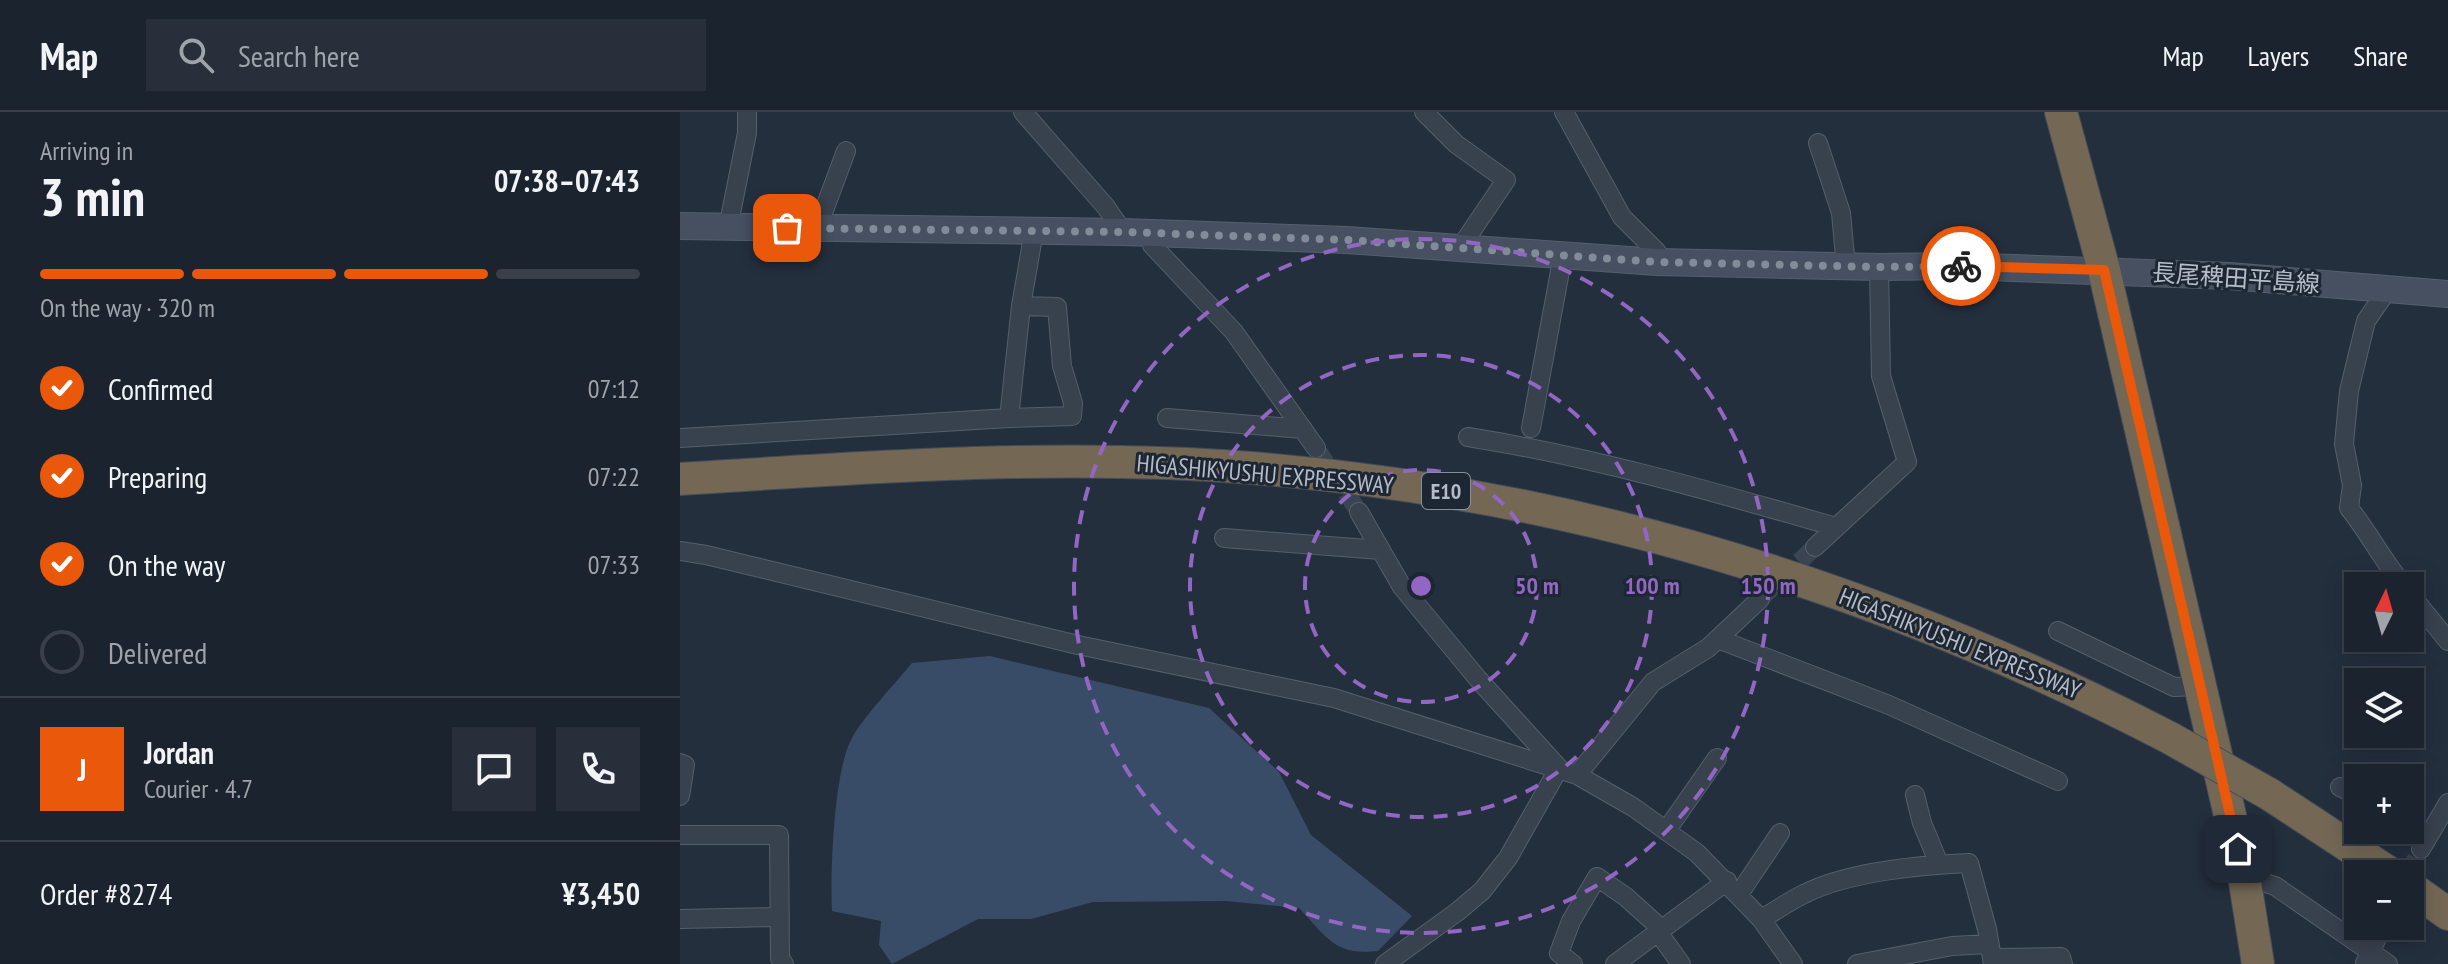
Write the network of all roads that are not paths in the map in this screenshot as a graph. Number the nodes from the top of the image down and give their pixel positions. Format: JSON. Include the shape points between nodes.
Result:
{"nodes":[{"id":1,"x":747,"y":112,"type":"edge"},
{"id":2,"x":1023,"y":112,"type":"edge"},
{"id":3,"x":1424,"y":112,"type":"edge"},
{"id":4,"x":1564,"y":112,"type":"edge"},
{"id":5,"x":2061,"y":112,"type":"edge"},
{"id":6,"x":1818,"y":143,"type":"dead end"},
{"id":7,"x":846,"y":151,"type":"dead end"},
{"id":8,"x":680,"y":226,"type":"edge"},
{"id":9,"x":728,"y":228,"type":"junction"},
{"id":10,"x":817,"y":229,"type":"junction"},
{"id":11,"x":1034,"y":231,"type":"junction"},
{"id":12,"x":1123,"y":232,"type":"junction"},
{"id":13,"x":1150,"y":233,"type":"junction"},
{"id":14,"x":1460,"y":248,"type":"junction"},
{"id":15,"x":1563,"y":255,"type":"junction"},
{"id":16,"x":1657,"y":262,"type":"junction"},
{"id":17,"x":1846,"y":267,"type":"junction"},
{"id":18,"x":1879,"y":267,"type":"junction"},
{"id":19,"x":2104,"y":270,"type":"junction"},
{"id":20,"x":2388,"y":289,"type":"junction"},
{"id":21,"x":2448,"y":294,"type":"edge"},
{"id":22,"x":1021,"y":306,"type":"junction"},
{"id":23,"x":1009,"y":418,"type":"junction"},
{"id":24,"x":1167,"y":418,"type":"dead end"},
{"id":25,"x":1531,"y":428,"type":"dead end"},
{"id":26,"x":1303,"y":429,"type":"junction"},
{"id":27,"x":1468,"y":437,"type":"dead end"},
{"id":28,"x":680,"y":438,"type":"edge"},
{"id":29,"x":1316,"y":448,"type":"tunnel mouth"},
{"id":30,"x":680,"y":479,"type":"edge"},
{"id":31,"x":1359,"y":512,"type":"tunnel mouth"},
{"id":32,"x":1836,"y":527,"type":"junction"},
{"id":33,"x":1224,"y":538,"type":"dead end"},
{"id":34,"x":1815,"y":547,"type":"tunnel mouth"},
{"id":35,"x":1381,"y":550,"type":"junction"},
{"id":36,"x":680,"y":551,"type":"edge"},
{"id":37,"x":2393,"y":572,"type":"edge"},
{"id":38,"x":1760,"y":599,"type":"tunnel mouth"},
{"id":39,"x":2424,"y":611,"type":"edge"},
{"id":40,"x":2058,"y":631,"type":"dead end"},
{"id":41,"x":1718,"y":639,"type":"junction"},
{"id":42,"x":2448,"y":641,"type":"edge"},
{"id":43,"x":2200,"y":686,"type":"junction"},
{"id":44,"x":1717,"y":758,"type":"dead end"},
{"id":45,"x":680,"y":763,"type":"edge"},
{"id":46,"x":1559,"y":768,"type":"junction"},
{"id":47,"x":1577,"y":775,"type":"junction"},
{"id":48,"x":2058,"y":781,"type":"dead end"},
{"id":49,"x":2340,"y":787,"type":"dead end"},
{"id":50,"x":2344,"y":789,"type":"edge"},
{"id":51,"x":1915,"y":795,"type":"dead end"},
{"id":52,"x":680,"y":796,"type":"edge"},
{"id":53,"x":2448,"y":803,"type":"edge"},
{"id":54,"x":1666,"y":831,"type":"junction"},
{"id":55,"x":1780,"y":833,"type":"dead end"},
{"id":56,"x":680,"y":835,"type":"edge"},
{"id":57,"x":2424,"y":842,"type":"tunnel mouth"},
{"id":58,"x":2370,"y":860,"type":"edge"},
{"id":59,"x":1939,"y":864,"type":"junction"},
{"id":60,"x":2244,"y":876,"type":"junction"},
{"id":61,"x":1733,"y":888,"type":"junction"},
{"id":62,"x":2424,"y":897,"type":"edge"},
{"id":63,"x":2448,"y":914,"type":"edge"},
{"id":64,"x":780,"y":917,"type":"junction"},
{"id":65,"x":680,"y":919,"type":"edge"},
{"id":66,"x":1761,"y":919,"type":"junction"},
{"id":67,"x":1658,"y":932,"type":"junction"},
{"id":68,"x":2377,"y":940,"type":"edge"},
{"id":69,"x":1991,"y":956,"type":"edge"},
{"id":70,"x":2368,"y":959,"type":"edge"},
{"id":71,"x":784,"y":964,"type":"edge"},
{"id":72,"x":1385,"y":964,"type":"edge"},
{"id":73,"x":1573,"y":964,"type":"edge"},
{"id":74,"x":1615,"y":964,"type":"edge"},
{"id":75,"x":1681,"y":964,"type":"edge"},
{"id":76,"x":1793,"y":964,"type":"edge"},
{"id":77,"x":1857,"y":964,"type":"edge"},
{"id":78,"x":2063,"y":964,"type":"edge"},
{"id":79,"x":2258,"y":964,"type":"edge"},
{"id":80,"x":2388,"y":964,"type":"edge"}],
"edges":[{"from":1,"to":9,"type":"street"},
{"from":2,"to":12,"type":"street"},
{"from":3,"to":14,"type":"street","via":[[1456,144],[1506,180]]},
{"from":4,"to":16,"type":"street","via":[[1622,217],[1657,252]]},
{"from":5,"to":19,"type":"highway"},
{"from":6,"to":17,"type":"street","via":[[1841,213]]},
{"from":7,"to":10,"type":"street"},
{"from":8,"to":9,"type":"main road","name":"長尾稗田平島線"},
{"from":9,"to":10,"type":"main road","name":"長尾稗田平島線"},
{"from":10,"to":11,"type":"main road","name":"長尾稗田平島線"},
{"from":11,"to":12,"type":"main road","name":"長尾稗田平島線"},
{"from":11,"to":22,"type":"street"},
{"from":12,"to":13,"type":"main road","name":"長尾稗田平島線"},
{"from":13,"to":14,"type":"main road","name":"長尾稗田平島線"},
{"from":13,"to":26,"type":"street","via":[[1152,245],[1234,332]]},
{"from":14,"to":15,"type":"main road","name":"長尾稗田平島線"},
{"from":15,"to":16,"type":"main road","name":"長尾稗田平島線"},
{"from":15,"to":25,"type":"street"},
{"from":16,"to":17,"type":"main road","name":"長尾稗田平島線"},
{"from":17,"to":18,"type":"main road","name":"長尾稗田平島線"},
{"from":18,"to":19,"type":"main road","name":"長尾稗田平島線"},
{"from":18,"to":32,"type":"street","via":[[1881,376],[1907,462]]},
{"from":19,"to":20,"type":"main road","name":"長尾稗田平島線"},
{"from":19,"to":43,"type":"highway"},
{"from":20,"to":21,"type":"main road","name":"長尾稗田平島線"},
{"from":20,"to":37,"type":"street","via":[[2366,321],[2349,391],[2344,444],[2352,485],[2349,508]]},
{"from":22,"to":23,"type":"street"},
{"from":22,"to":23,"type":"street","via":[[1057,307],[1072,416]]},
{"from":23,"to":28,"type":"street"},
{"from":24,"to":26,"type":"street"},
{"from":26,"to":29,"type":"street"},
{"from":27,"to":32,"type":"street","via":[[1640,471]]},
{"from":30,"to":58,"type":"highway","name":"HIGASHIKYUSHU EXPRESSWAY","number":"E10","bridge":true,"via":[[956,463],[1249,467],[1451,492],[1550,511],[1739,560],[1855,597],[1971,643],[2170,738]]},
{"from":31,"to":35,"type":"street"},
{"from":32,"to":34,"type":"street"},
{"from":33,"to":35,"type":"street"},
{"from":35,"to":46,"type":"street","via":[[1402,587]]},
{"from":36,"to":46,"type":"street","via":[[1078,645],[1334,698]]},
{"from":38,"to":41,"type":"street"},
{"from":39,"to":42,"type":"street"},
{"from":40,"to":43,"type":"street","via":[[2174,687]]},
{"from":41,"to":47,"type":"street","via":[[1653,682]]},
{"from":41,"to":48,"type":"street","via":[[1889,705]]},
{"from":43,"to":60,"type":"highway"},
{"from":44,"to":54,"type":"street"},
{"from":45,"to":52,"type":"street","via":[[685,765]]},
{"from":46,"to":47,"type":"street"},
{"from":46,"to":72,"type":"street","via":[[1508,858],[1482,891]]},
{"from":47,"to":54,"type":"street"},
{"from":49,"to":50,"type":"street"},
{"from":51,"to":59,"type":"street"},
{"from":53,"to":57,"type":"street"},
{"from":54,"to":61,"type":"street"},
{"from":55,"to":61,"type":"street"},
{"from":56,"to":64,"type":"street","via":[[779,835]]},
{"from":59,"to":66,"type":"street","via":[[1848,879],[1806,892]]},
{"from":59,"to":69,"type":"street","via":[[1969,863]]},
{"from":60,"to":70,"type":"street","via":[[2275,886]]},
{"from":60,"to":79,"type":"highway"},
{"from":61,"to":66,"type":"street"},
{"from":61,"to":67,"type":"street"},
{"from":62,"to":63,"type":"highway"},
{"from":64,"to":65,"type":"street"},
{"from":64,"to":71,"type":"street"},
{"from":66,"to":76,"type":"street"},
{"from":67,"to":73,"type":"street","via":[[1656,924],[1597,877],[1559,953]]},
{"from":67,"to":74,"type":"street"},
{"from":67,"to":75,"type":"street"},
{"from":68,"to":70,"type":"street"},
{"from":69,"to":77,"type":"street","via":[[1952,946]]},
{"from":69,"to":78,"type":"street","via":[[2061,957]]},
{"from":70,"to":80,"type":"street"}]}
